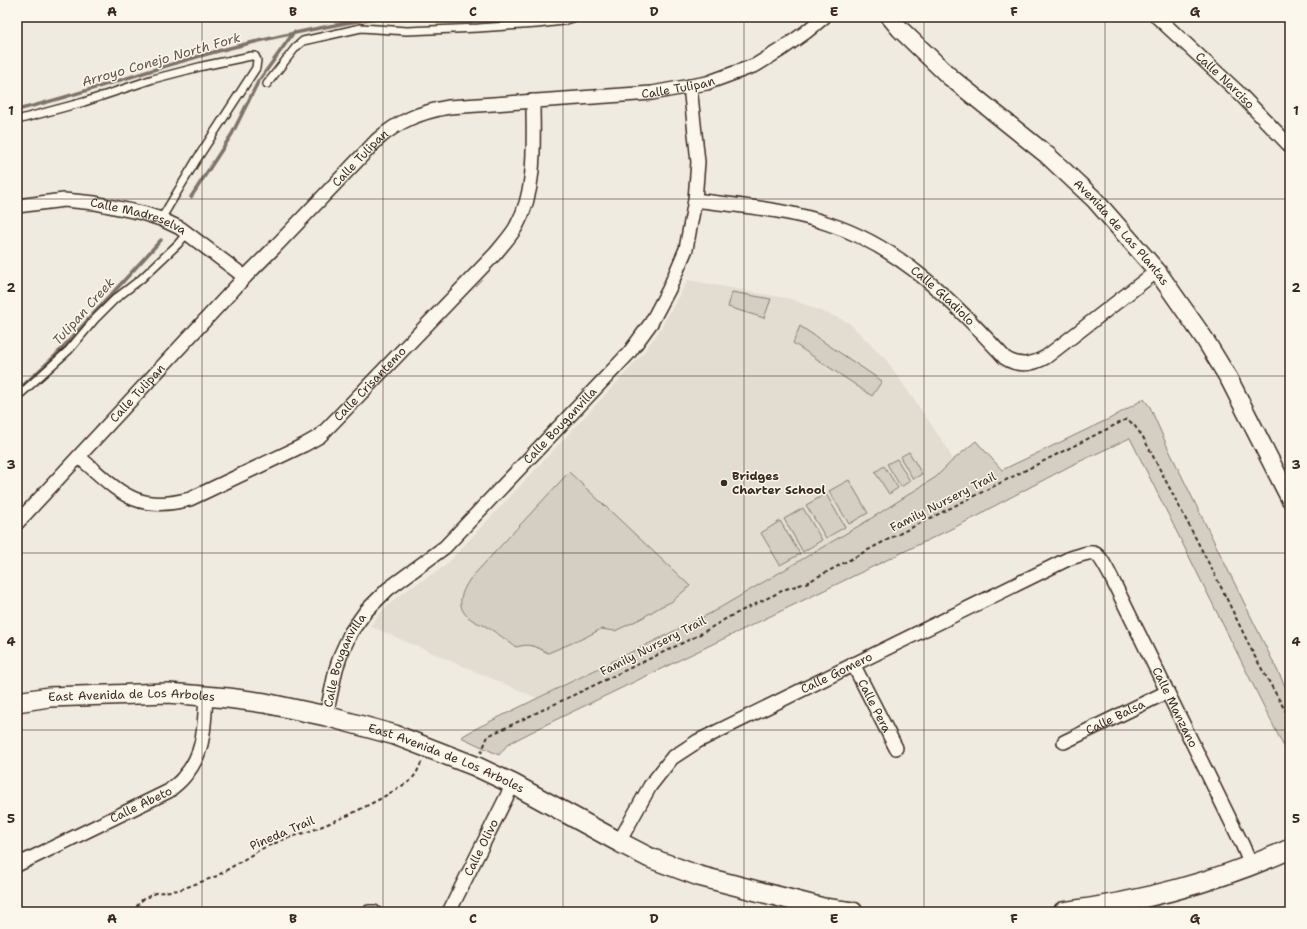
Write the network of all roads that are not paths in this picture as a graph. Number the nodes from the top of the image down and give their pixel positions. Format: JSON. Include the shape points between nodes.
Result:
{"nodes":[{"id":1,"x":576,"y":17,"type":"edge"},
{"id":2,"x":824,"y":17,"type":"edge"},
{"id":3,"x":890,"y":17,"type":"edge"},
{"id":4,"x":1157,"y":17,"type":"edge"},
{"id":5,"x":267,"y":84,"type":"dead end"},
{"id":6,"x":690,"y":86,"type":"junction"},
{"id":7,"x":533,"y":101,"type":"junction"},
{"id":8,"x":17,"y":120,"type":"edge"},
{"id":9,"x":1290,"y":146,"type":"edge"},
{"id":10,"x":695,"y":200,"type":"junction"},
{"id":11,"x":17,"y":206,"type":"edge"},
{"id":12,"x":162,"y":219,"type":"junction"},
{"id":13,"x":187,"y":233,"type":"junction"},
{"id":14,"x":1157,"y":271,"type":"junction"},
{"id":15,"x":245,"y":277,"type":"junction"},
{"id":16,"x":17,"y":397,"type":"edge"},
{"id":17,"x":79,"y":457,"type":"junction"},
{"id":18,"x":1290,"y":499,"type":"edge"},
{"id":19,"x":17,"y":523,"type":"edge"},
{"id":20,"x":1094,"y":553,"type":"joint"},
{"id":21,"x":853,"y":664,"type":"junction"},
{"id":22,"x":1167,"y":692,"type":"junction"},
{"id":23,"x":206,"y":696,"type":"junction"},
{"id":24,"x":17,"y":702,"type":"edge"},
{"id":25,"x":326,"y":716,"type":"junction"},
{"id":26,"x":1064,"y":742,"type":"dead end"},
{"id":27,"x":896,"y":748,"type":"dead end"},
{"id":28,"x":513,"y":784,"type":"junction"},
{"id":29,"x":619,"y":842,"type":"junction"},
{"id":30,"x":1290,"y":849,"type":"edge"},
{"id":31,"x":17,"y":865,"type":"edge"},
{"id":32,"x":1251,"y":865,"type":"junction"},
{"id":33,"x":369,"y":912,"type":"edge"},
{"id":34,"x":374,"y":912,"type":"edge"},
{"id":35,"x":449,"y":912,"type":"edge"},
{"id":36,"x":853,"y":912,"type":"edge"},
{"id":37,"x":1066,"y":912,"type":"edge"}],
"edges":[{"from":1,"to":5,"type":"lane","via":[[563,22],[478,28],[407,31],[361,28],[303,41]]},
{"from":2,"to":6,"type":"street","name":"Calle Tulipan","via":[[782,50],[756,65],[707,83]]},
{"from":3,"to":14,"type":"street","name":"Avenida de Las Plantas","via":[[950,77],[1047,155],[1094,199]]},
{"from":4,"to":9,"type":"street","name":"Calle Narciso","via":[[1237,91]]},
{"from":6,"to":7,"type":"street","name":"Calle Tulipan","via":[[652,93]]},
{"from":6,"to":10,"type":"street","name":"Calle Bouganvilla","via":[[698,162]]},
{"from":7,"to":15,"type":"street","name":"Calle Tulipan","via":[[449,107],[430,110],[406,119],[376,140]]},
{"from":7,"to":17,"type":"street","name":"Calle Crisantemo","via":[[534,160],[528,195],[517,225],[496,252],[320,436],[190,499],[175,503],[140,501],[122,494]]},
{"from":8,"to":12,"type":"lane","via":[[84,102],[152,79],[255,56],[256,68]]},
{"from":10,"to":14,"type":"street","name":"Calle Gladiolo","via":[[771,210],[830,224],[860,237],[902,261],[930,282],[1012,363],[1038,362],[1046,357]]},
{"from":10,"to":25,"type":"street","name":"Calle Bouganvilla","via":[[686,249],[651,323],[629,353],[445,547],[388,588],[366,611],[351,632],[341,654]]},
{"from":11,"to":12,"type":"street","name":"Calle Madreselva","via":[[64,200],[78,201]]},
{"from":12,"to":13,"type":"street","name":"Calle Madreselva"},
{"from":13,"to":15,"type":"street","name":"Calle Madreselva"},
{"from":13,"to":16,"type":"lane","via":[[141,279],[115,299],[69,350]]},
{"from":14,"to":18,"type":"street","name":"Avenida de Las Plantas","via":[[1229,379]]},
{"from":15,"to":17,"type":"street","name":"Calle Tulipan"},
{"from":17,"to":19,"type":"street","name":"Calle Tulipan"},
{"from":20,"to":21,"type":"street","name":"Calle Gomero","via":[[1089,552],[1068,559]]},
{"from":20,"to":22,"type":"street","name":"Calle Manzano","via":[[1099,556],[1106,568]]},
{"from":21,"to":27,"type":"street","name":"Calle Pera"},
{"from":21,"to":29,"type":"street","name":"Calle Gomero","via":[[698,741],[672,758],[650,786]]},
{"from":22,"to":26,"type":"street","name":"Calle Balsa"},
{"from":22,"to":32,"type":"street","name":"Calle Manzano"},
{"from":23,"to":24,"type":"main road","name":"East Avenida de Los Arboles","via":[[168,693],[89,695]]},
{"from":23,"to":25,"type":"main road","name":"East Avenida de Los Arboles","via":[[265,703]]},
{"from":23,"to":31,"type":"street","name":"Calle Abeto","via":[[204,735],[198,756],[183,778],[169,791]]},
{"from":25,"to":28,"type":"main road","name":"East Avenida de Los Arboles","via":[[395,735],[475,766]]},
{"from":28,"to":29,"type":"main road","name":"East Avenida de Los Arboles"},
{"from":28,"to":35,"type":"street","name":"Calle Olivo"},
{"from":29,"to":36,"type":"main road","name":"East Avenida de Los Arboles","via":[[650,858],[699,876],[823,908]]},
{"from":30,"to":32,"type":"main road"},
{"from":32,"to":37,"type":"main road","via":[[1148,896]]},
{"from":33,"to":34,"type":"street"}]}
